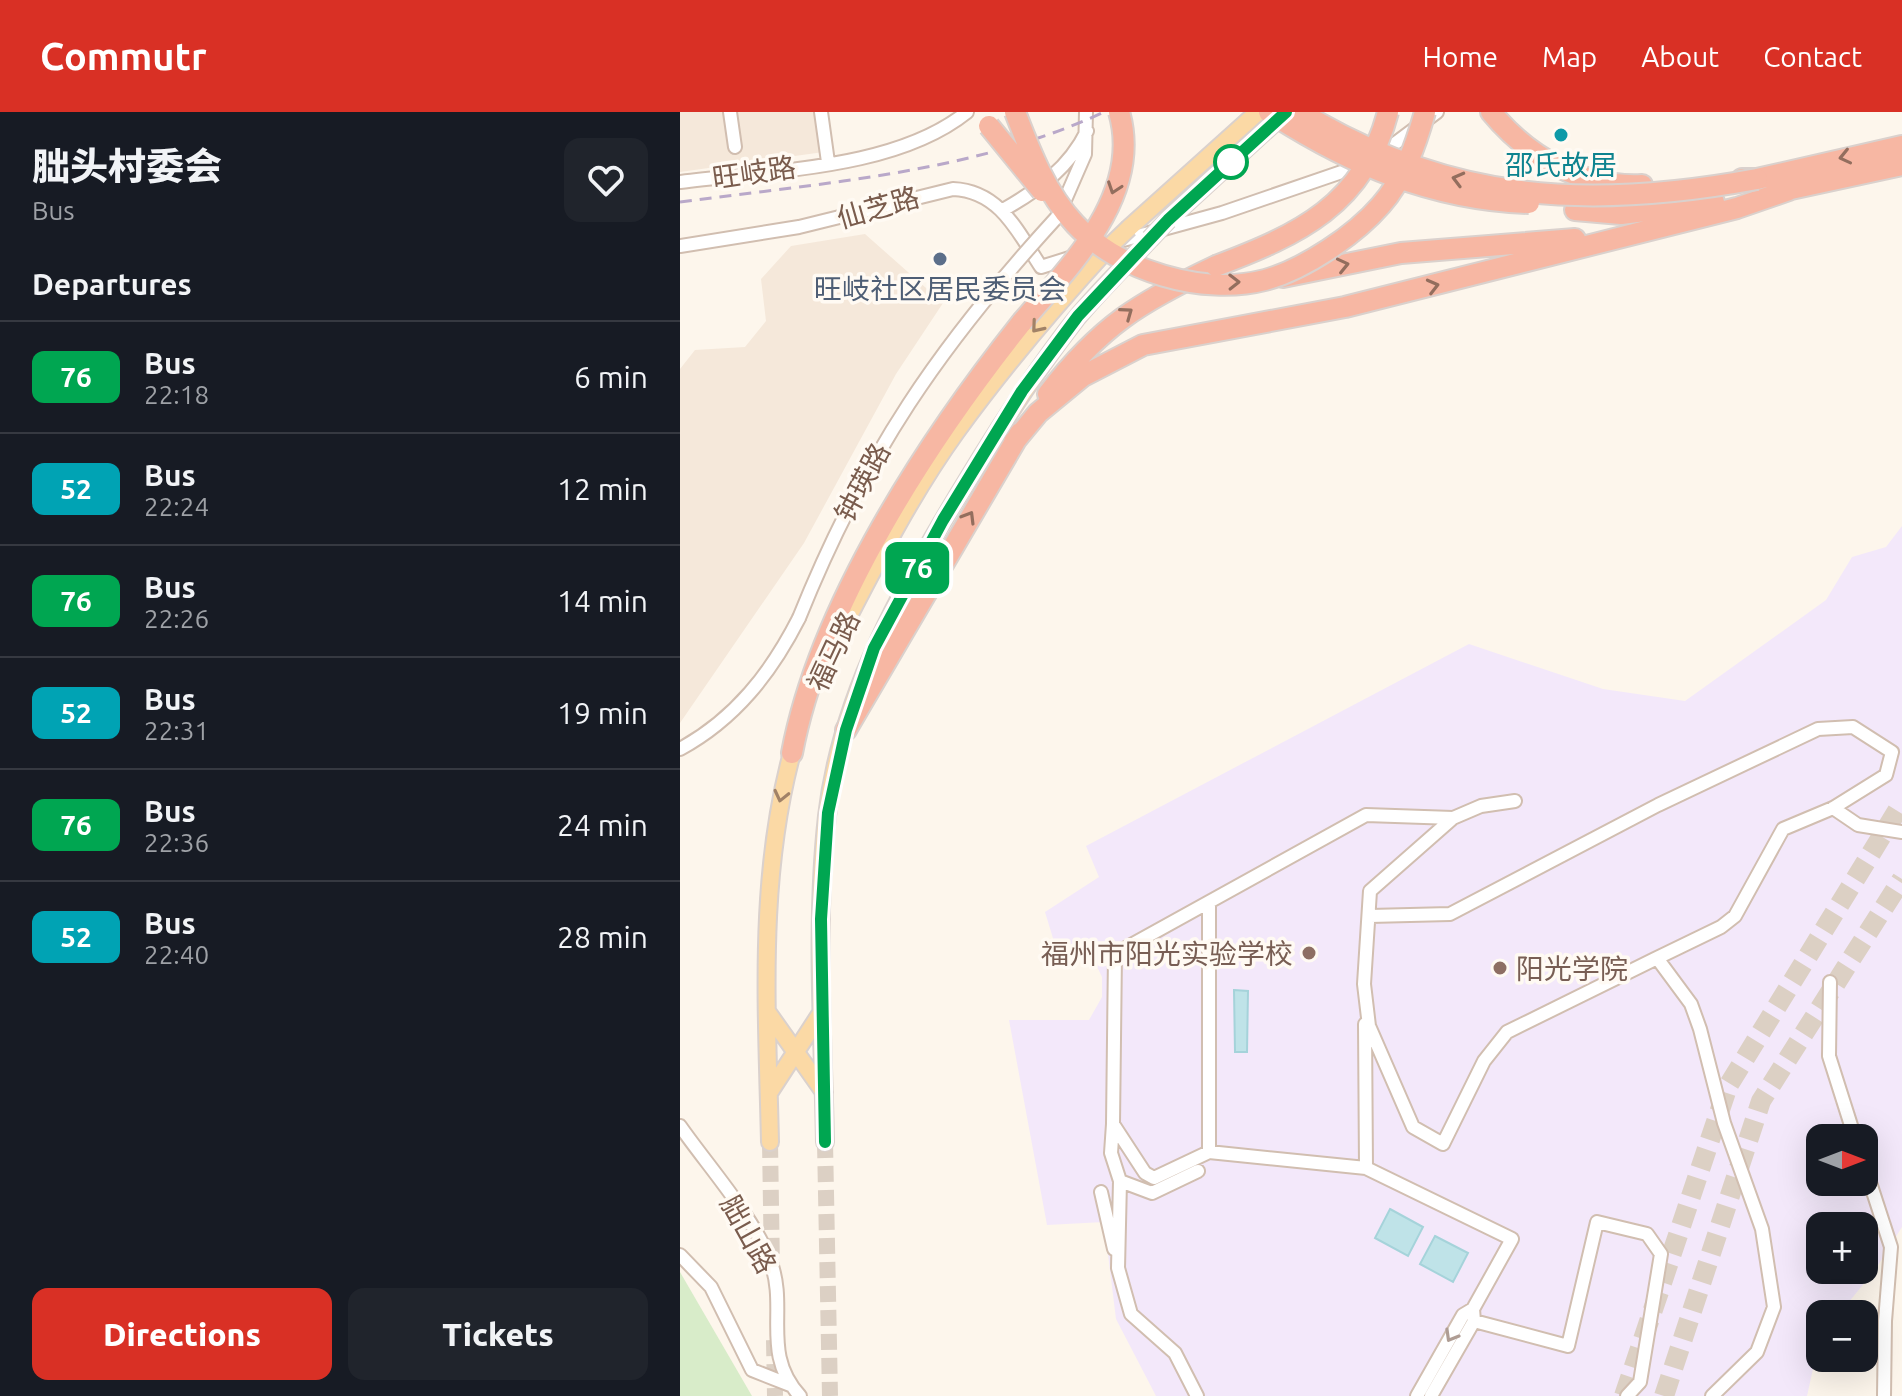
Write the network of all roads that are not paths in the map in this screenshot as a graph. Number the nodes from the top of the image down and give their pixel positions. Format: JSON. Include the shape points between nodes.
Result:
{"nodes":[{"id":1,"x":730,"y":112,"type":"edge"},
{"id":2,"x":821,"y":112,"type":"edge"},
{"id":3,"x":967,"y":112,"type":"edge"},
{"id":4,"x":981,"y":112,"type":"edge"},
{"id":5,"x":1015,"y":112,"type":"edge"},
{"id":6,"x":1086,"y":112,"type":"edge"},
{"id":7,"x":1258,"y":112,"type":"edge"},
{"id":8,"x":1269,"y":112,"type":"edge"},
{"id":9,"x":1286,"y":112,"type":"edge"},
{"id":10,"x":1300,"y":112,"type":"edge"},
{"id":11,"x":1388,"y":112,"type":"edge"},
{"id":12,"x":1424,"y":112,"type":"edge"},
{"id":13,"x":1437,"y":112,"type":"edge"},
{"id":14,"x":1491,"y":112,"type":"edge"},
{"id":15,"x":1123,"y":119,"type":"edge"},
{"id":16,"x":1087,"y":131,"type":"junction"},
{"id":17,"x":1902,"y":146,"type":"edge"},
{"id":18,"x":735,"y":147,"type":"dead end"},
{"id":19,"x":828,"y":162,"type":"junction"},
{"id":20,"x":1902,"y":165,"type":"edge"},
{"id":21,"x":1757,"y":179,"type":"junction"},
{"id":22,"x":680,"y":182,"type":"edge"},
{"id":23,"x":1789,"y":190,"type":"junction"},
{"id":24,"x":1003,"y":210,"type":"junction"},
{"id":25,"x":1067,"y":220,"type":"junction"},
{"id":26,"x":1661,"y":227,"type":"junction"},
{"id":27,"x":680,"y":246,"type":"edge"},
{"id":28,"x":1267,"y":279,"type":"junction"},
{"id":29,"x":1014,"y":442,"type":"junction"},
{"id":30,"x":846,"y":730,"type":"junction"},
{"id":31,"x":682,"y":748,"type":"edge"},
{"id":32,"x":792,"y":753,"type":"junction"},
{"id":33,"x":1515,"y":801,"type":"dead end"},
{"id":34,"x":1833,"y":808,"type":"junction"},
{"id":35,"x":1453,"y":818,"type":"junction"},
{"id":36,"x":1902,"y":832,"type":"edge"},
{"id":37,"x":1209,"y":902,"type":"junction"},
{"id":38,"x":1370,"y":916,"type":"junction"},
{"id":39,"x":1657,"y":958,"type":"junction"},
{"id":40,"x":1830,"y":982,"type":"dead end"},
{"id":41,"x":1364,"y":984,"type":"junction"},
{"id":42,"x":822,"y":1012,"type":"junction"},
{"id":43,"x":768,"y":1013,"type":"junction"},
{"id":44,"x":796,"y":1052,"type":"junction"},
{"id":45,"x":824,"y":1092,"type":"junction"},
{"id":46,"x":769,"y":1093,"type":"junction"},
{"id":47,"x":1113,"y":1124,"type":"junction"},
{"id":48,"x":1851,"y":1124,"type":"edge"},
{"id":49,"x":680,"y":1126,"type":"edge"},
{"id":50,"x":770,"y":1142,"type":"tunnel mouth"},
{"id":51,"x":825,"y":1142,"type":"tunnel mouth"},
{"id":52,"x":1209,"y":1152,"type":"junction"},
{"id":53,"x":1366,"y":1168,"type":"junction"},
{"id":54,"x":1198,"y":1171,"type":"dead end"},
{"id":55,"x":1120,"y":1181,"type":"junction"},
{"id":56,"x":1101,"y":1192,"type":"dead end"},
{"id":57,"x":1874,"y":1196,"type":"edge"},
{"id":58,"x":680,"y":1255,"type":"edge"},
{"id":59,"x":1118,"y":1268,"type":"junction"},
{"id":60,"x":1473,"y":1315,"type":"junction"},
{"id":61,"x":790,"y":1385,"type":"junction"},
{"id":62,"x":800,"y":1396,"type":"edge"},
{"id":63,"x":1197,"y":1396,"type":"edge"},
{"id":64,"x":1417,"y":1396,"type":"edge"},
{"id":65,"x":1431,"y":1396,"type":"edge"},
{"id":66,"x":1627,"y":1396,"type":"edge"},
{"id":67,"x":1712,"y":1396,"type":"edge"},
{"id":68,"x":1884,"y":1396,"type":"edge"}],
"edges":[{"from":1,"to":18,"type":"street"},
{"from":2,"to":19,"type":"street"},
{"from":3,"to":19,"type":"street","name":"旺岐路","via":[[941,130],[899,147]]},
{"from":4,"to":25,"type":"highway","bridge":true},
{"from":5,"to":25,"type":"highway","bridge":true},
{"from":6,"to":16,"type":"street","name":"钟瑛路"},
{"from":7,"to":32,"type":"main road","name":"福马路","one_way":true,"bridge":true,"via":[[1108,248],[1010,359],[954,435],[879,557],[820,671]]},
{"from":8,"to":23,"type":"highway","bridge":true,"via":[[1380,171],[1488,203],[1621,214]]},
{"from":9,"to":30,"type":"main road","name":"福马路","bridge":true,"via":[[1150,239],[1078,316],[1022,391],[943,520],[874,648]]},
{"from":21,"to":10,"type":"highway","one_way":true,"bridge":true,"via":[[1658,195],[1529,193],[1393,159]]},
{"from":29,"to":11,"type":"highway","one_way":true,"bridge":true,"via":[[1074,360],[1104,330],[1147,299],[1303,229],[1342,198],[1371,157]]},
{"from":12,"to":28,"type":"highway","bridge":true,"via":[[1394,188],[1363,224],[1325,251]]},
{"from":13,"to":24,"type":"street","name":"仙芝路","via":[[1366,163],[1041,267]]},
{"from":14,"to":21,"type":"highway","bridge":true,"via":[[1547,162],[1605,183]]},
{"from":15,"to":32,"type":"highway","one_way":true,"bridge":true,"via":[[1112,196],[1089,243],[982,373],[925,458],[860,572],[815,668]]},
{"from":16,"to":24,"type":"street","via":[[1055,175]]},
{"from":16,"to":25,"type":"street","name":"钟瑛路"},
{"from":17,"to":21,"type":"highway","one_way":true},
{"from":19,"to":22,"type":"street","name":"旺岐路"},
{"from":20,"to":23,"type":"highway"},
{"from":23,"to":26,"type":"highway"},
{"from":24,"to":27,"type":"street","name":"仙芝路","via":[[978,193],[944,189],[842,218]]},
{"from":25,"to":28,"type":"highway","one_way":true,"bridge":true,"via":[[1116,255],[1163,276],[1217,283]]},
{"from":25,"to":31,"type":"street","name":"钟瑛路","bridge":true,"via":[[981,302],[915,391],[841,521],[799,618],[769,670],[749,696]]},
{"from":28,"to":26,"type":"highway","one_way":true,"bridge":true,"via":[[1401,253],[1558,242]]},
{"from":29,"to":26,"type":"highway","one_way":true,"via":[[1038,413],[1101,364],[1143,345],[1345,307]]},
{"from":30,"to":29,"type":"highway","one_way":true},
{"from":30,"to":42,"type":"main road","name":"福马路","via":[[828,813]]},
{"from":32,"to":43,"type":"main road","name":"福马路","one_way":true,"via":[[778,803],[768,882]]},
{"from":33,"to":35,"type":"street","via":[[1481,806]]},
{"from":34,"to":36,"type":"street","via":[[1858,825]]},
{"from":34,"to":38,"type":"street","via":[[1886,775],[1892,752],[1853,727],[1818,729],[1450,914]]},
{"from":34,"to":39,"type":"street","via":[[1783,829],[1735,916]]},
{"from":35,"to":37,"type":"street","via":[[1366,815]]},
{"from":35,"to":38,"type":"street","via":[[1370,891]]},
{"from":37,"to":47,"type":"street","via":[[1115,954]]},
{"from":37,"to":52,"type":"street"},
{"from":38,"to":41,"type":"street"},
{"from":39,"to":41,"type":"street","via":[[1507,1032],[1484,1061],[1443,1144],[1413,1127],[1369,1026]]},
{"from":39,"to":67,"type":"street","via":[[1691,1004],[1700,1029],[1724,1123],[1762,1229],[1774,1307],[1757,1352]]},
{"from":40,"to":48,"type":"street","via":[[1829,1056]]},
{"from":41,"to":53,"type":"street"},
{"from":42,"to":43,"type":"main road","via":[[811,1025],[796,1031]]},
{"from":42,"to":44,"type":"main road"},
{"from":42,"to":45,"type":"main road","name":"福马路"},
{"from":43,"to":44,"type":"main road"},
{"from":43,"to":46,"type":"main road","name":"福马路"},
{"from":44,"to":45,"type":"main road"},
{"from":44,"to":46,"type":"main road"},
{"from":45,"to":46,"type":"main road","via":[[812,1080],[797,1077],[782,1080]]},
{"from":45,"to":51,"type":"main road","name":"福马路"},
{"from":46,"to":50,"type":"main road","name":"福马路"},
{"from":47,"to":52,"type":"street","via":[[1145,1173],[1154,1178]]},
{"from":47,"to":55,"type":"street","via":[[1111,1153]]},
{"from":49,"to":61,"type":"street","name":"胐山路","via":[[769,1258],[777,1291],[778,1360]]},
{"from":52,"to":53,"type":"street"},
{"from":53,"to":60,"type":"street","via":[[1512,1239]]},
{"from":54,"to":55,"type":"street","via":[[1152,1193]]},
{"from":55,"to":59,"type":"street"},
{"from":56,"to":59,"type":"street"},
{"from":57,"to":68,"type":"street","via":[[1891,1247]]},
{"from":58,"to":61,"type":"street","via":[[711,1287],[752,1370]]},
{"from":59,"to":63,"type":"street","via":[[1131,1314],[1175,1353]]},
{"from":60,"to":64,"type":"street","one_way":true,"via":[[1463,1315]]},
{"from":60,"to":65,"type":"street"},
{"from":60,"to":66,"type":"street","via":[[1568,1346],[1597,1222],[1647,1234],[1661,1254],[1640,1382]]},
{"from":61,"to":62,"type":"street","name":"胐山路"}]}
